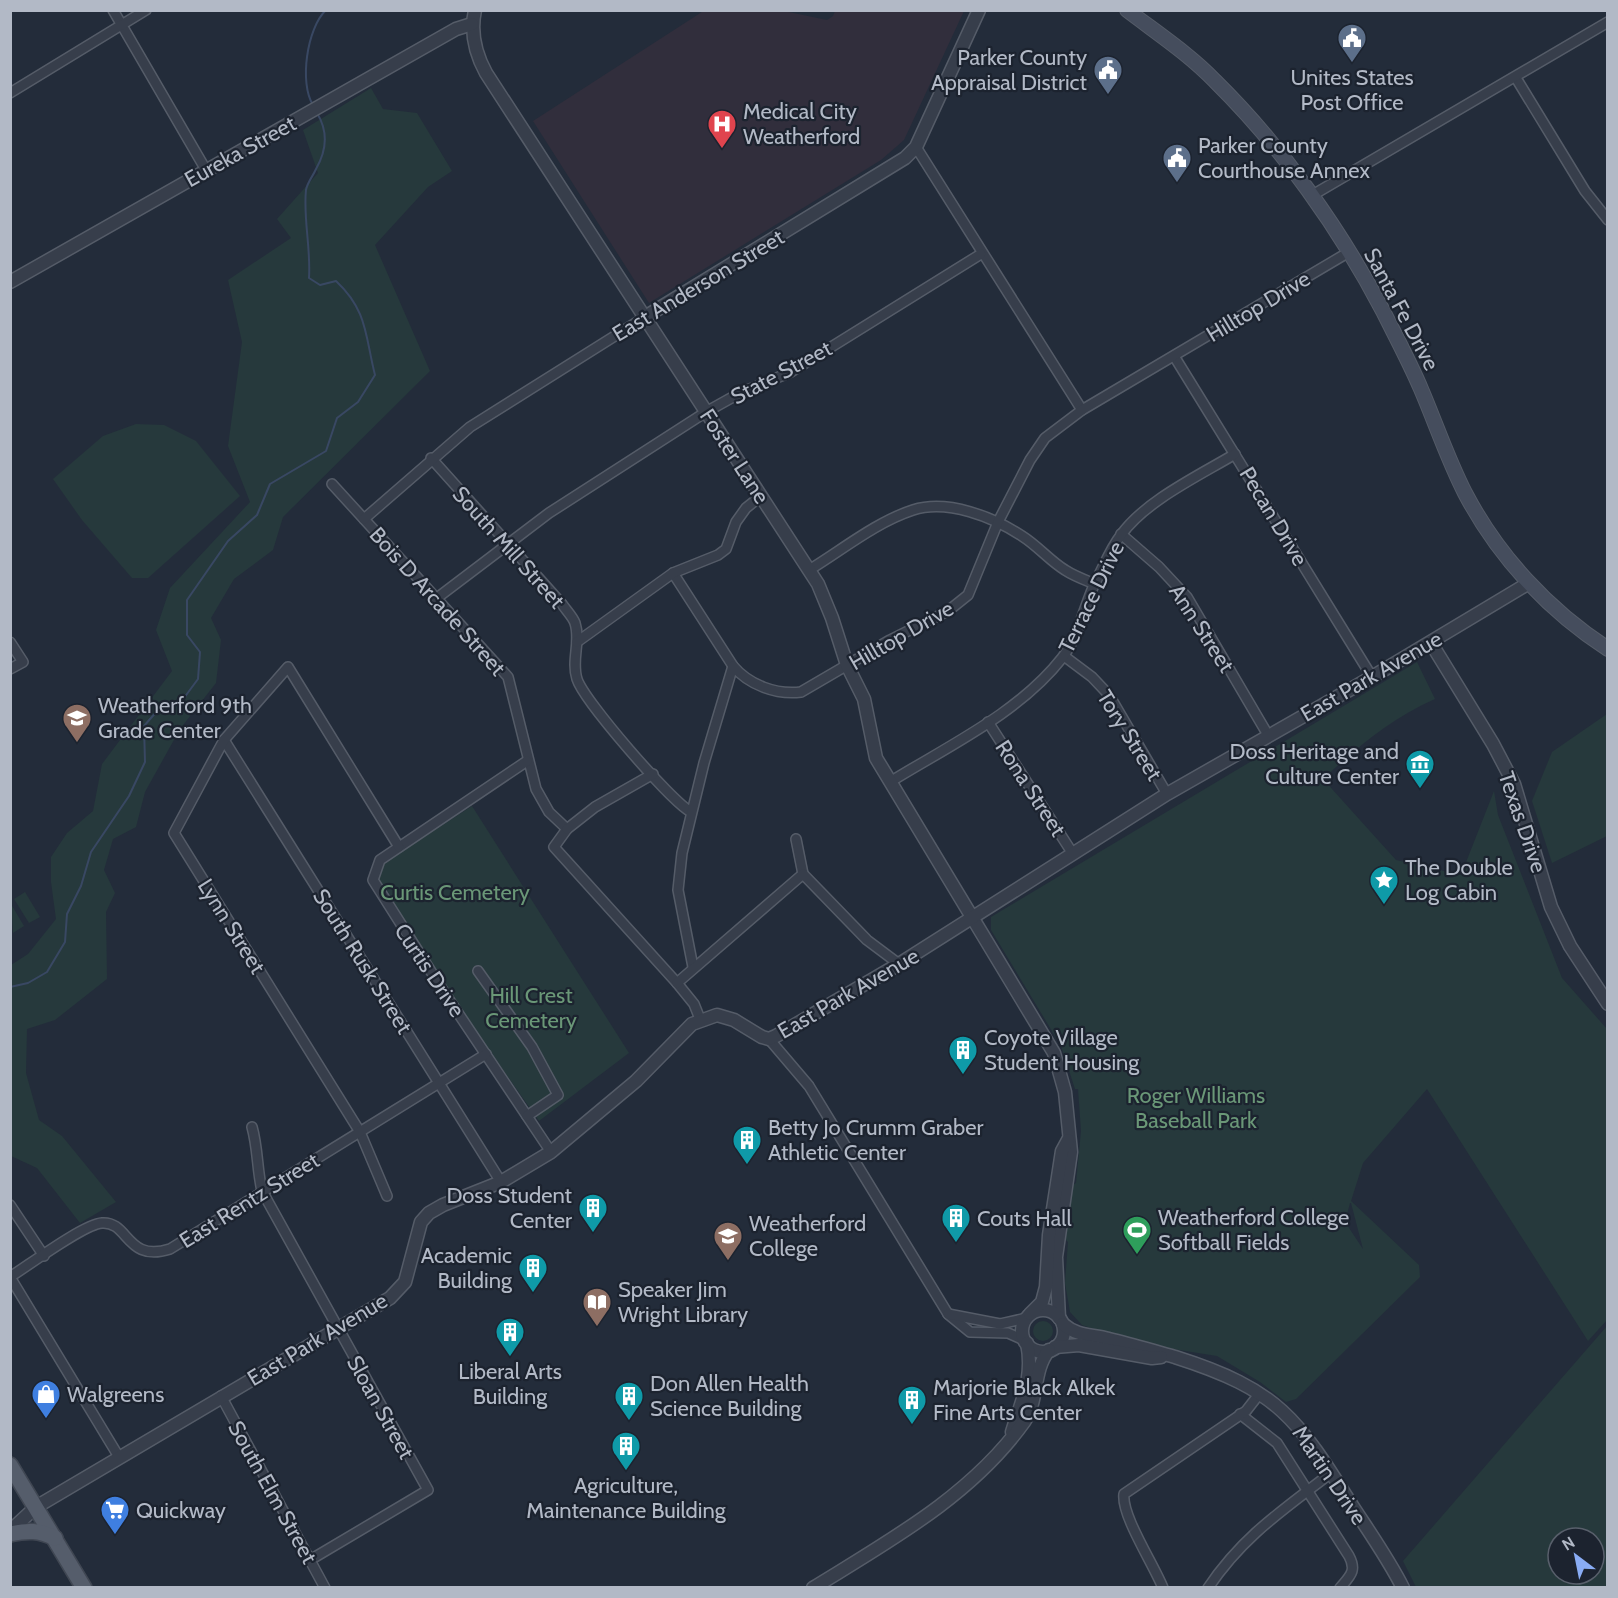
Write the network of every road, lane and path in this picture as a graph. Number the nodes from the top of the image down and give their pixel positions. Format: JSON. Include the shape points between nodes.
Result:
{"nodes":[{"id":1,"x":113,"y":10,"type":"edge"},
{"id":2,"x":146,"y":10,"type":"edge"},
{"id":3,"x":475,"y":10,"type":"edge"},
{"id":4,"x":979,"y":10,"type":"edge"},
{"id":5,"x":1127,"y":10,"type":"edge"},
{"id":6,"x":1608,"y":22,"type":"edge"},
{"id":7,"x":121,"y":24,"type":"junction"},
{"id":8,"x":472,"y":24,"type":"junction"},
{"id":9,"x":1516,"y":78,"type":"junction"},
{"id":10,"x":10,"y":93,"type":"edge"},
{"id":11,"x":916,"y":147,"type":"junction"},
{"id":12,"x":206,"y":170,"type":"junction"},
{"id":13,"x":1311,"y":196,"type":"junction"},
{"id":14,"x":1608,"y":220,"type":"edge"},
{"id":15,"x":1349,"y":252,"type":"junction"},
{"id":16,"x":981,"y":254,"type":"junction"},
{"id":17,"x":10,"y":282,"type":"edge"},
{"id":18,"x":645,"y":317,"type":"junction"},
{"id":19,"x":1174,"y":356,"type":"junction"},
{"id":20,"x":1082,"y":410,"type":"junction"},
{"id":21,"x":706,"y":412,"type":"junction"},
{"id":22,"x":1235,"y":454,"type":"junction"},
{"id":23,"x":431,"y":458,"type":"junction"},
{"id":24,"x":332,"y":484,"type":"dead end"},
{"id":25,"x":761,"y":496,"type":"junction"},
{"id":26,"x":364,"y":519,"type":"junction"},
{"id":27,"x":998,"y":522,"type":"junction"},
{"id":28,"x":1121,"y":534,"type":"junction"},
{"id":29,"x":506,"y":544,"type":"junction"},
{"id":30,"x":809,"y":570,"type":"junction"},
{"id":31,"x":674,"y":573,"type":"junction"},
{"id":32,"x":1095,"y":584,"type":"junction"},
{"id":33,"x":1529,"y":584,"type":"junction"},
{"id":34,"x":437,"y":598,"type":"junction"},
{"id":35,"x":10,"y":642,"type":"edge"},
{"id":36,"x":577,"y":642,"type":"junction"},
{"id":37,"x":1431,"y":642,"type":"junction"},
{"id":38,"x":1608,"y":649,"type":"edge"},
{"id":39,"x":1064,"y":656,"type":"junction"},
{"id":40,"x":847,"y":665,"type":"junction"},
{"id":41,"x":732,"y":666,"type":"junction"},
{"id":42,"x":10,"y":669,"type":"edge"},
{"id":43,"x":1372,"y":677,"type":"junction"},
{"id":44,"x":988,"y":722,"type":"junction"},
{"id":45,"x":1268,"y":735,"type":"junction"},
{"id":46,"x":224,"y":740,"type":"junction"},
{"id":47,"x":528,"y":761,"type":"junction"},
{"id":48,"x":653,"y":774,"type":"junction"},
{"id":49,"x":890,"y":782,"type":"junction"},
{"id":50,"x":1167,"y":794,"type":"junction"},
{"id":51,"x":691,"y":812,"type":"junction"},
{"id":52,"x":567,"y":829,"type":"junction"},
{"id":53,"x":796,"y":839,"type":"dead end"},
{"id":54,"x":399,"y":847,"type":"junction"},
{"id":55,"x":1073,"y":854,"type":"junction"},
{"id":56,"x":803,"y":873,"type":"junction"},
{"id":57,"x":972,"y":917,"type":"junction"},
{"id":58,"x":898,"y":964,"type":"junction"},
{"id":59,"x":693,"y":967,"type":"junction"},
{"id":60,"x":478,"y":971,"type":"dead end"},
{"id":61,"x":678,"y":983,"type":"junction"},
{"id":62,"x":1608,"y":1004,"type":"edge"},
{"id":63,"x":700,"y":1019,"type":"junction"},
{"id":64,"x":769,"y":1039,"type":"junction"},
{"id":65,"x":486,"y":1054,"type":"junction"},
{"id":66,"x":439,"y":1083,"type":"junction"},
{"id":67,"x":527,"y":1116,"type":"junction"},
{"id":68,"x":252,"y":1127,"type":"dead end"},
{"id":69,"x":360,"y":1132,"type":"junction"},
{"id":70,"x":1068,"y":1140,"type":"junction"},
{"id":71,"x":551,"y":1152,"type":"junction"},
{"id":72,"x":501,"y":1182,"type":"junction"},
{"id":73,"x":262,"y":1191,"type":"junction"},
{"id":74,"x":387,"y":1196,"type":"dead end"},
{"id":75,"x":10,"y":1205,"type":"edge"},
{"id":76,"x":44,"y":1256,"type":"junction"},
{"id":77,"x":10,"y":1277,"type":"edge"},
{"id":78,"x":948,"y":1314,"type":"junction"},
{"id":79,"x":1029,"y":1316,"type":"junction"},
{"id":80,"x":1061,"y":1321,"type":"junction"},
{"id":81,"x":336,"y":1328,"type":"junction"},
{"id":82,"x":1025,"y":1342,"type":"junction"},
{"id":83,"x":1052,"y":1349,"type":"junction"},
{"id":84,"x":1171,"y":1356,"type":"junction"},
{"id":85,"x":1260,"y":1393,"type":"junction"},
{"id":86,"x":221,"y":1396,"type":"junction"},
{"id":87,"x":1240,"y":1414,"type":"junction"},
{"id":88,"x":1010,"y":1438,"type":"junction"},
{"id":89,"x":119,"y":1457,"type":"junction"},
{"id":90,"x":10,"y":1465,"type":"edge"},
{"id":91,"x":1331,"y":1473,"type":"junction"},
{"id":92,"x":1308,"y":1490,"type":"junction"},
{"id":93,"x":36,"y":1507,"type":"junction"},
{"id":94,"x":10,"y":1533,"type":"edge"},
{"id":95,"x":55,"y":1538,"type":"junction"},
{"id":96,"x":310,"y":1560,"type":"junction"},
{"id":97,"x":84,"y":1587,"type":"edge"},
{"id":98,"x":325,"y":1587,"type":"edge"},
{"id":99,"x":813,"y":1587,"type":"edge"},
{"id":100,"x":1163,"y":1587,"type":"edge"},
{"id":101,"x":1208,"y":1587,"type":"edge"},
{"id":102,"x":1340,"y":1587,"type":"edge"},
{"id":103,"x":1403,"y":1587,"type":"edge"}],
"edges":[{"from":1,"to":7,"type":"street"},
{"from":2,"to":7,"type":"street"},
{"from":3,"to":8,"type":"street","name":"Foster Lane"},
{"from":4,"to":11,"type":"street","name":"East Anderson Street"},
{"from":5,"to":13,"type":"main road","name":"Santa Fe Drive","via":[[1214,80]]},
{"from":6,"to":9,"type":"street"},
{"from":7,"to":10,"type":"street"},
{"from":7,"to":12,"type":"street"},
{"from":8,"to":12,"type":"street","name":"Eureka Street","via":[[456,29]]},
{"from":8,"to":18,"type":"street","name":"Foster Lane","via":[[478,58],[486,73]]},
{"from":9,"to":13,"type":"street"},
{"from":9,"to":14,"type":"street","via":[[1585,191]]},
{"from":11,"to":16,"type":"street"},
{"from":11,"to":18,"type":"street","name":"East Anderson Street","via":[[905,158]]},
{"from":12,"to":17,"type":"street","name":"Eureka Street"},
{"from":13,"to":15,"type":"main road","name":"Santa Fe Drive"},
{"from":15,"to":19,"type":"street","name":"Hilltop Drive"},
{"from":15,"to":33,"type":"main road","name":"Santa Fe Drive","via":[[1400,345],[1465,494],[1491,536]]},
{"from":16,"to":20,"type":"street"},
{"from":16,"to":21,"type":"street","name":"State Street","via":[[791,372]]},
{"from":18,"to":21,"type":"street","name":"Foster Lane"},
{"from":18,"to":23,"type":"street","name":"East Anderson Street","via":[[470,427]]},
{"from":19,"to":20,"type":"street","name":"Hilltop Drive"},
{"from":19,"to":22,"type":"street","name":"Pecan Drive"},
{"from":20,"to":27,"type":"street","name":"Hilltop Drive","via":[[1045,438]]},
{"from":21,"to":25,"type":"street","name":"Foster Lane"},
{"from":21,"to":29,"type":"street","name":"State Street"},
{"from":22,"to":28,"type":"street","name":"Terrace Drive","via":[[1167,495]]},
{"from":22,"to":43,"type":"street","name":"Pecan Drive"},
{"from":23,"to":26,"type":"street","name":"East Anderson Street"},
{"from":23,"to":29,"type":"street","name":"South Mill Street"},
{"from":24,"to":26,"type":"street","name":"Bois D Arcade Street"},
{"from":25,"to":30,"type":"street","name":"Foster Lane"},
{"from":25,"to":31,"type":"street","via":[[736,522],[726,549]]},
{"from":26,"to":34,"type":"street","name":"Bois D Arcade Street"},
{"from":27,"to":30,"type":"street","via":[[972,512],[915,509]]},
{"from":27,"to":32,"type":"street","via":[[1023,536],[1066,571]]},
{"from":27,"to":40,"type":"street","name":"Hilltop Drive","via":[[968,595],[948,611]]},
{"from":28,"to":32,"type":"street","name":"Terrace Drive"},
{"from":28,"to":45,"type":"street","name":"Ann Street","via":[[1186,597]]},
{"from":29,"to":34,"type":"street","name":"State Street"},
{"from":29,"to":36,"type":"street","name":"South Mill Street","via":[[562,604],[575,622]]},
{"from":30,"to":40,"type":"street","name":"Foster Lane","via":[[826,601]]},
{"from":31,"to":36,"type":"street"},
{"from":31,"to":41,"type":"street"},
{"from":32,"to":39,"type":"street","name":"Terrace Drive"},
{"from":33,"to":37,"type":"street","name":"East Park Avenue"},
{"from":33,"to":38,"type":"main road","name":"Santa Fe Drive"},
{"from":34,"to":47,"type":"street","name":"Bois D Arcade Street","via":[[508,677]]},
{"from":35,"to":42,"type":"street","via":[[23,662]]},
{"from":36,"to":48,"type":"street","name":"South Mill Street","via":[[577,679],[590,702]]},
{"from":37,"to":43,"type":"street","name":"East Park Avenue"},
{"from":37,"to":62,"type":"street","name":"Texas Drive","via":[[1514,784],[1551,907],[1569,946]]},
{"from":39,"to":44,"type":"street","name":"Terrace Drive","via":[[1045,678]]},
{"from":39,"to":50,"type":"street","name":"Tory Street","via":[[1109,695]]},
{"from":40,"to":41,"type":"street","name":"Hilltop Drive","via":[[801,692],[784,694],[747,681]]},
{"from":40,"to":49,"type":"street","name":"Foster Lane","via":[[864,699],[876,758]]},
{"from":41,"to":51,"type":"street"},
{"from":43,"to":45,"type":"street","name":"East Park Avenue"},
{"from":44,"to":49,"type":"street","name":"Terrace Drive"},
{"from":44,"to":55,"type":"street","name":"Rona Street"},
{"from":45,"to":50,"type":"street","name":"East Park Avenue"},
{"from":46,"to":54,"type":"street","name":"Lynn Street","via":[[288,667]]},
{"from":46,"to":66,"type":"street","name":"South Rusk Street"},
{"from":46,"to":69,"type":"street","name":"Lynn Street","via":[[174,833]]},
{"from":47,"to":52,"type":"street","name":"Bois D Arcade Street","via":[[536,789],[549,812]]},
{"from":47,"to":54,"type":"street"},
{"from":48,"to":51,"type":"street","name":"South Mill Street"},
{"from":48,"to":52,"type":"street","via":[[595,807]]},
{"from":49,"to":57,"type":"street","name":"Foster Lane"},
{"from":50,"to":55,"type":"street","name":"East Park Avenue"},
{"from":51,"to":59,"type":"street","via":[[678,890]]},
{"from":52,"to":61,"type":"street","via":[[554,847]]},
{"from":53,"to":56,"type":"street"},
{"from":54,"to":65,"type":"street","name":"Curtis Drive","via":[[380,860],[374,870],[376,888]]},
{"from":55,"to":57,"type":"street","name":"East Park Avenue"},
{"from":56,"to":58,"type":"street","via":[[867,940]]},
{"from":56,"to":59,"type":"street"},
{"from":57,"to":58,"type":"street","name":"East Park Avenue"},
{"from":57,"to":70,"type":"street","name":"Foster Lane","via":[[1054,1053],[1065,1092]]},
{"from":58,"to":64,"type":"street","name":"East Park Avenue"},
{"from":59,"to":61,"type":"street"},
{"from":60,"to":67,"type":"street","via":[[532,1047],[558,1095]]},
{"from":61,"to":63,"type":"street"},
{"from":63,"to":64,"type":"street","name":"East Park Avenue","via":[[725,1016]]},
{"from":63,"to":71,"type":"street","name":"East Park Avenue","via":[[636,1081]]},
{"from":64,"to":78,"type":"street","via":[[809,1086]]},
{"from":65,"to":66,"type":"street","name":"East Rentz Street"},
{"from":65,"to":67,"type":"street","name":"Curtis Drive"},
{"from":66,"to":69,"type":"street","name":"East Rentz Street"},
{"from":66,"to":72,"type":"street","name":"South Rusk Street"},
{"from":67,"to":71,"type":"street","name":"Curtis Drive"},
{"from":68,"to":73,"type":"street","name":"Sloan Street"},
{"from":69,"to":73,"type":"street","name":"East Rentz Street"},
{"from":69,"to":74,"type":"street","name":"Lynn Street"},
{"from":70,"to":79,"type":"street","via":[[1062,1151],[1049,1235],[1046,1287],[1042,1302]]},
{"from":70,"to":80,"type":"street","name":"Foster Lane","via":[[1071,1152],[1056,1257]]},
{"from":71,"to":72,"type":"street","name":"East Park Avenue"},
{"from":72,"to":81,"type":"street","name":"East Park Avenue","via":[[429,1213],[416,1236],[405,1282],[390,1298]]},
{"from":73,"to":76,"type":"street","name":"East Rentz Street","via":[[170,1249],[154,1254],[143,1251],[112,1225],[102,1223],[86,1228]]},
{"from":73,"to":81,"type":"street","name":"Sloan Street"},
{"from":75,"to":76,"type":"street"},
{"from":76,"to":77,"type":"street","name":"East Rentz Street"},
{"from":77,"to":89,"type":"street"},
{"from":78,"to":79,"type":"street","via":[[1000,1324]]},
{"from":78,"to":82,"type":"street","via":[[970,1332],[1008,1333]]},
{"from":79,"to":80,"type":"street","via":[[1048,1310]]},
{"from":79,"to":82,"type":"street","via":[[1023,1325]]},
{"from":80,"to":83,"type":"street","via":[[1064,1335]]},
{"from":80,"to":84,"type":"street","name":"Martin Drive","via":[[1078,1335],[1106,1338]]},
{"from":81,"to":86,"type":"street","name":"East Park Avenue"},
{"from":81,"to":96,"type":"street","name":"Sloan Street","via":[[428,1490]]},
{"from":82,"to":83,"type":"street","via":[[1040,1351]]},
{"from":82,"to":88,"type":"street","via":[[1030,1360],[1029,1383]]},
{"from":83,"to":84,"type":"street","name":"Martin Drive","via":[[1079,1345],[1152,1358]]},
{"from":83,"to":88,"type":"street","via":[[1039,1364],[1025,1421]]},
{"from":84,"to":85,"type":"street","name":"Martin Drive","via":[[1229,1376]]},
{"from":85,"to":87,"type":"street"},
{"from":85,"to":91,"type":"street","name":"Martin Drive","via":[[1297,1424]]},
{"from":86,"to":89,"type":"street","name":"East Park Avenue"},
{"from":86,"to":96,"type":"street","name":"South Elm Street"},
{"from":87,"to":92,"type":"street","via":[[1277,1443]]},
{"from":87,"to":100,"type":"street","via":[[1124,1494],[1124,1509]]},
{"from":88,"to":99,"type":"street","via":[[989,1465],[959,1492]]},
{"from":89,"to":93,"type":"street","name":"East Park Avenue"},
{"from":90,"to":93,"type":"main road"},
{"from":91,"to":92,"type":"street"},
{"from":91,"to":103,"type":"street","name":"Martin Drive"},
{"from":92,"to":101,"type":"street","via":[[1256,1529]]},
{"from":92,"to":102,"type":"street","via":[[1354,1564],[1353,1572]]},
{"from":93,"to":94,"type":"street","name":"East Park Avenue"},
{"from":93,"to":95,"type":"main road"},
{"from":94,"to":95,"type":"main road","via":[[26,1530]]},
{"from":95,"to":97,"type":"main road"},
{"from":96,"to":98,"type":"street","name":"South Elm Street"}]}
